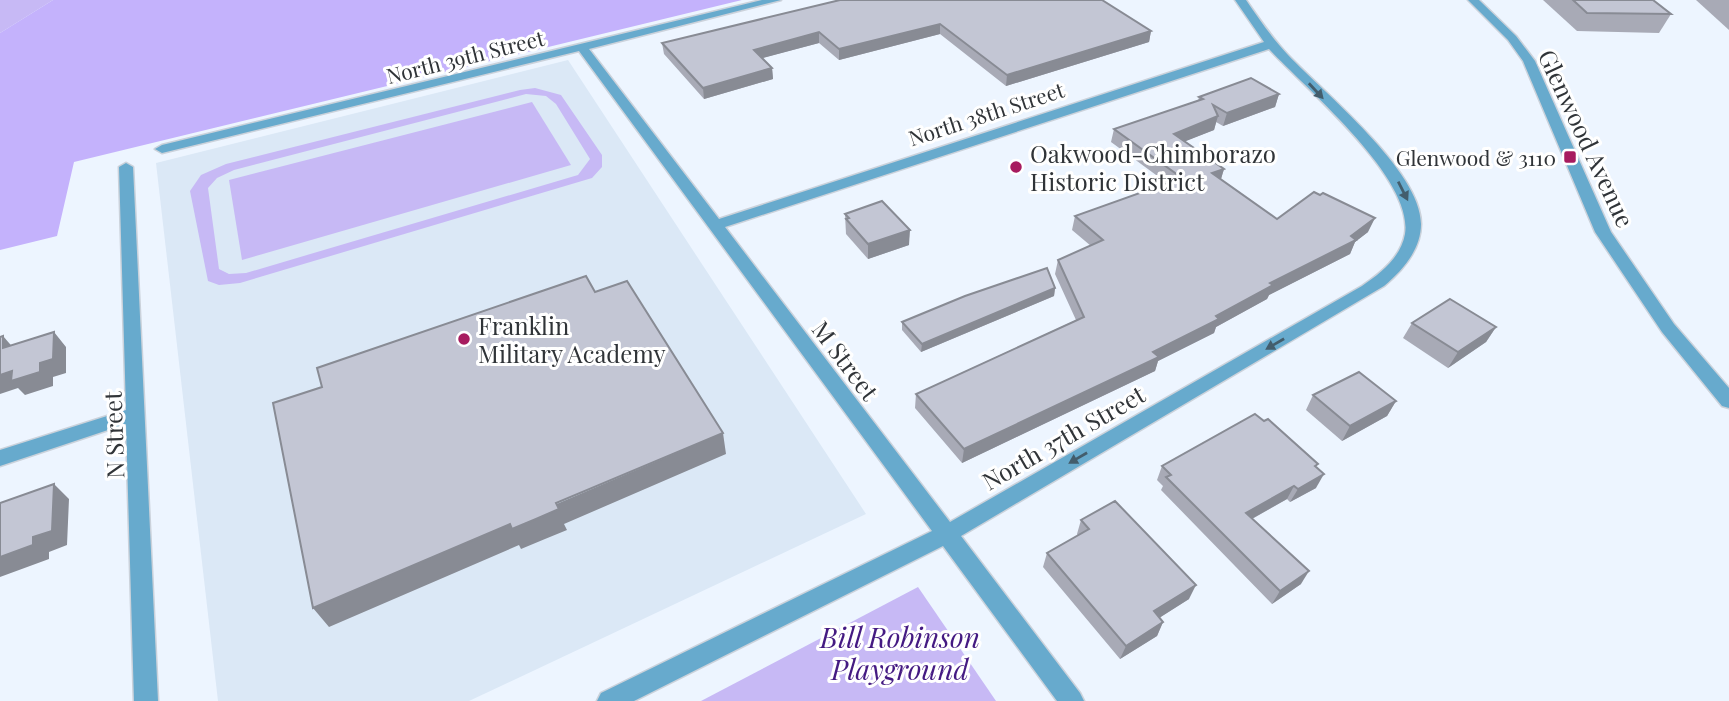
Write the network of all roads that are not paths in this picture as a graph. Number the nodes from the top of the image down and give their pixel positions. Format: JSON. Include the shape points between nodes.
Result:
{"nodes":[{"id":1,"x":776,"y":0,"type":"edge"},
{"id":2,"x":1240,"y":0,"type":"edge"},
{"id":3,"x":1473,"y":0,"type":"edge"},
{"id":4,"x":1271,"y":44,"type":"junction"},
{"id":5,"x":582,"y":47,"type":"junction"},
{"id":6,"x":162,"y":149,"type":"dead end"},
{"id":7,"x":126,"y":167,"type":"dead end"},
{"id":8,"x":715,"y":225,"type":"junction"},
{"id":9,"x":1729,"y":401,"type":"edge"},
{"id":10,"x":136,"y":414,"type":"junction"},
{"id":11,"x":0,"y":458,"type":"edge"},
{"id":12,"x":947,"y":534,"type":"junction"},
{"id":13,"x":146,"y":701,"type":"edge"},
{"id":14,"x":609,"y":701,"type":"edge"},
{"id":15,"x":1072,"y":701,"type":"edge"}],
"edges":[{"from":1,"to":5,"type":"street","name":"North 39th Street"},
{"from":2,"to":4,"type":"street","name":"North 37th Street"},
{"from":3,"to":9,"type":"street","name":"Glenwood Avenue","via":[[1513,38],[1529,61],[1603,232],[1668,328]]},
{"from":4,"to":8,"type":"street","name":"North 38th Street"},
{"from":4,"to":12,"type":"street","name":"North 37th Street","one_way":true,"via":[[1394,175],[1412,210],[1409,248],[1399,264],[1385,278]]},
{"from":5,"to":6,"type":"street","name":"North 39th Street"},
{"from":5,"to":8,"type":"street","name":"M Street"},
{"from":7,"to":10,"type":"street","name":"N Street"},
{"from":8,"to":12,"type":"street","name":"M Street"},
{"from":10,"to":11,"type":"street"},
{"from":10,"to":13,"type":"street","name":"N Street"},
{"from":12,"to":14,"type":"street","name":"North 37th Street"},
{"from":12,"to":15,"type":"street","name":"M Street"}]}
